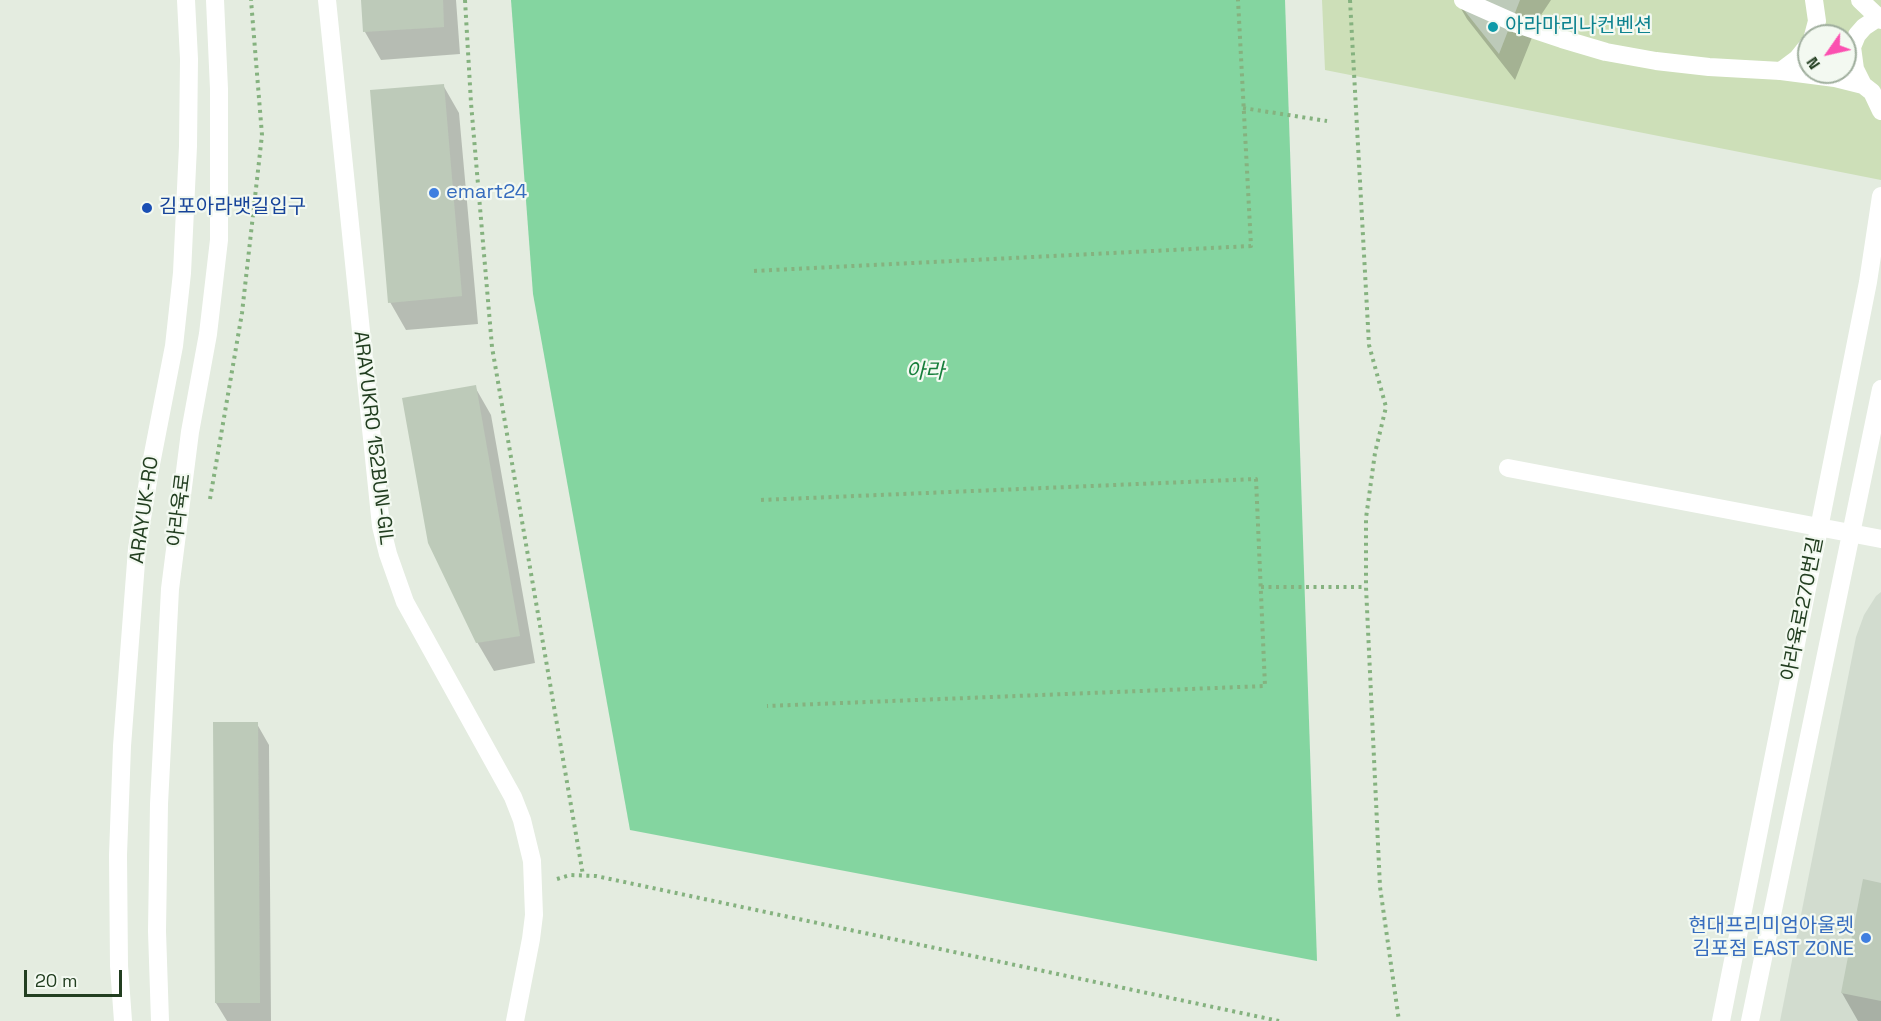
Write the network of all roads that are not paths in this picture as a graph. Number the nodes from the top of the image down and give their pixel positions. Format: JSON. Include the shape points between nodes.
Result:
{"nodes":[{"id":1,"x":186,"y":0,"type":"edge"},
{"id":2,"x":215,"y":0,"type":"edge"},
{"id":3,"x":327,"y":0,"type":"edge"},
{"id":4,"x":1463,"y":0,"type":"edge"},
{"id":5,"x":1814,"y":0,"type":"edge"},
{"id":6,"x":1860,"y":0,"type":"edge"},
{"id":7,"x":1880,"y":19,"type":"edge"},
{"id":8,"x":1816,"y":24,"type":"edge"},
{"id":9,"x":1797,"y":59,"type":"edge"},
{"id":10,"x":1780,"y":71,"type":"junction"},
{"id":11,"x":1863,"y":85,"type":"junction"},
{"id":12,"x":1881,"y":111,"type":"edge"},
{"id":13,"x":1881,"y":196,"type":"edge"},
{"id":14,"x":1881,"y":389,"type":"edge"},
{"id":15,"x":1508,"y":468,"type":"dead end"},
{"id":16,"x":1819,"y":528,"type":"junction"},
{"id":17,"x":1852,"y":535,"type":"junction"},
{"id":18,"x":1881,"y":539,"type":"edge"},
{"id":19,"x":123,"y":1021,"type":"edge"},
{"id":20,"x":160,"y":1021,"type":"edge"},
{"id":21,"x":515,"y":1021,"type":"edge"},
{"id":22,"x":1721,"y":1021,"type":"edge"},
{"id":23,"x":1750,"y":1021,"type":"edge"}],
"edges":[{"from":1,"to":19,"type":"street","name":"ARAYUK-RO","via":[[188,146],[182,273],[174,346],[137,549],[123,746],[118,855]]},
{"from":2,"to":20,"type":"street","name":"아라육로","via":[[219,240],[170,589],[159,804]]},
{"from":3,"to":21,"type":"street","name":"ARAYUKRO 152BUN-GIL","via":[[381,526],[410,612],[516,804],[532,861],[531,939]]},
{"from":4,"to":10,"type":"street","via":[[1517,24],[1606,51],[1656,61]]},
{"from":5,"to":8,"type":"street"},
{"from":6,"to":7,"type":"street"},
{"from":7,"to":11,"type":"street","via":[[1864,27],[1852,47],[1855,69]]},
{"from":9,"to":10,"type":"street"},
{"from":10,"to":11,"type":"street"},
{"from":11,"to":12,"type":"street","via":[[1872,92]]},
{"from":13,"to":16,"type":"street","name":"아라육로270번길","via":[[1868,282]]},
{"from":14,"to":17,"type":"street","name":"아라육로270번길"},
{"from":15,"to":16,"type":"street"},
{"from":16,"to":17,"type":"street"},
{"from":16,"to":22,"type":"street","name":"아라육로270번길"},
{"from":17,"to":18,"type":"street"},
{"from":17,"to":23,"type":"street","name":"아라육로270번길"}]}
